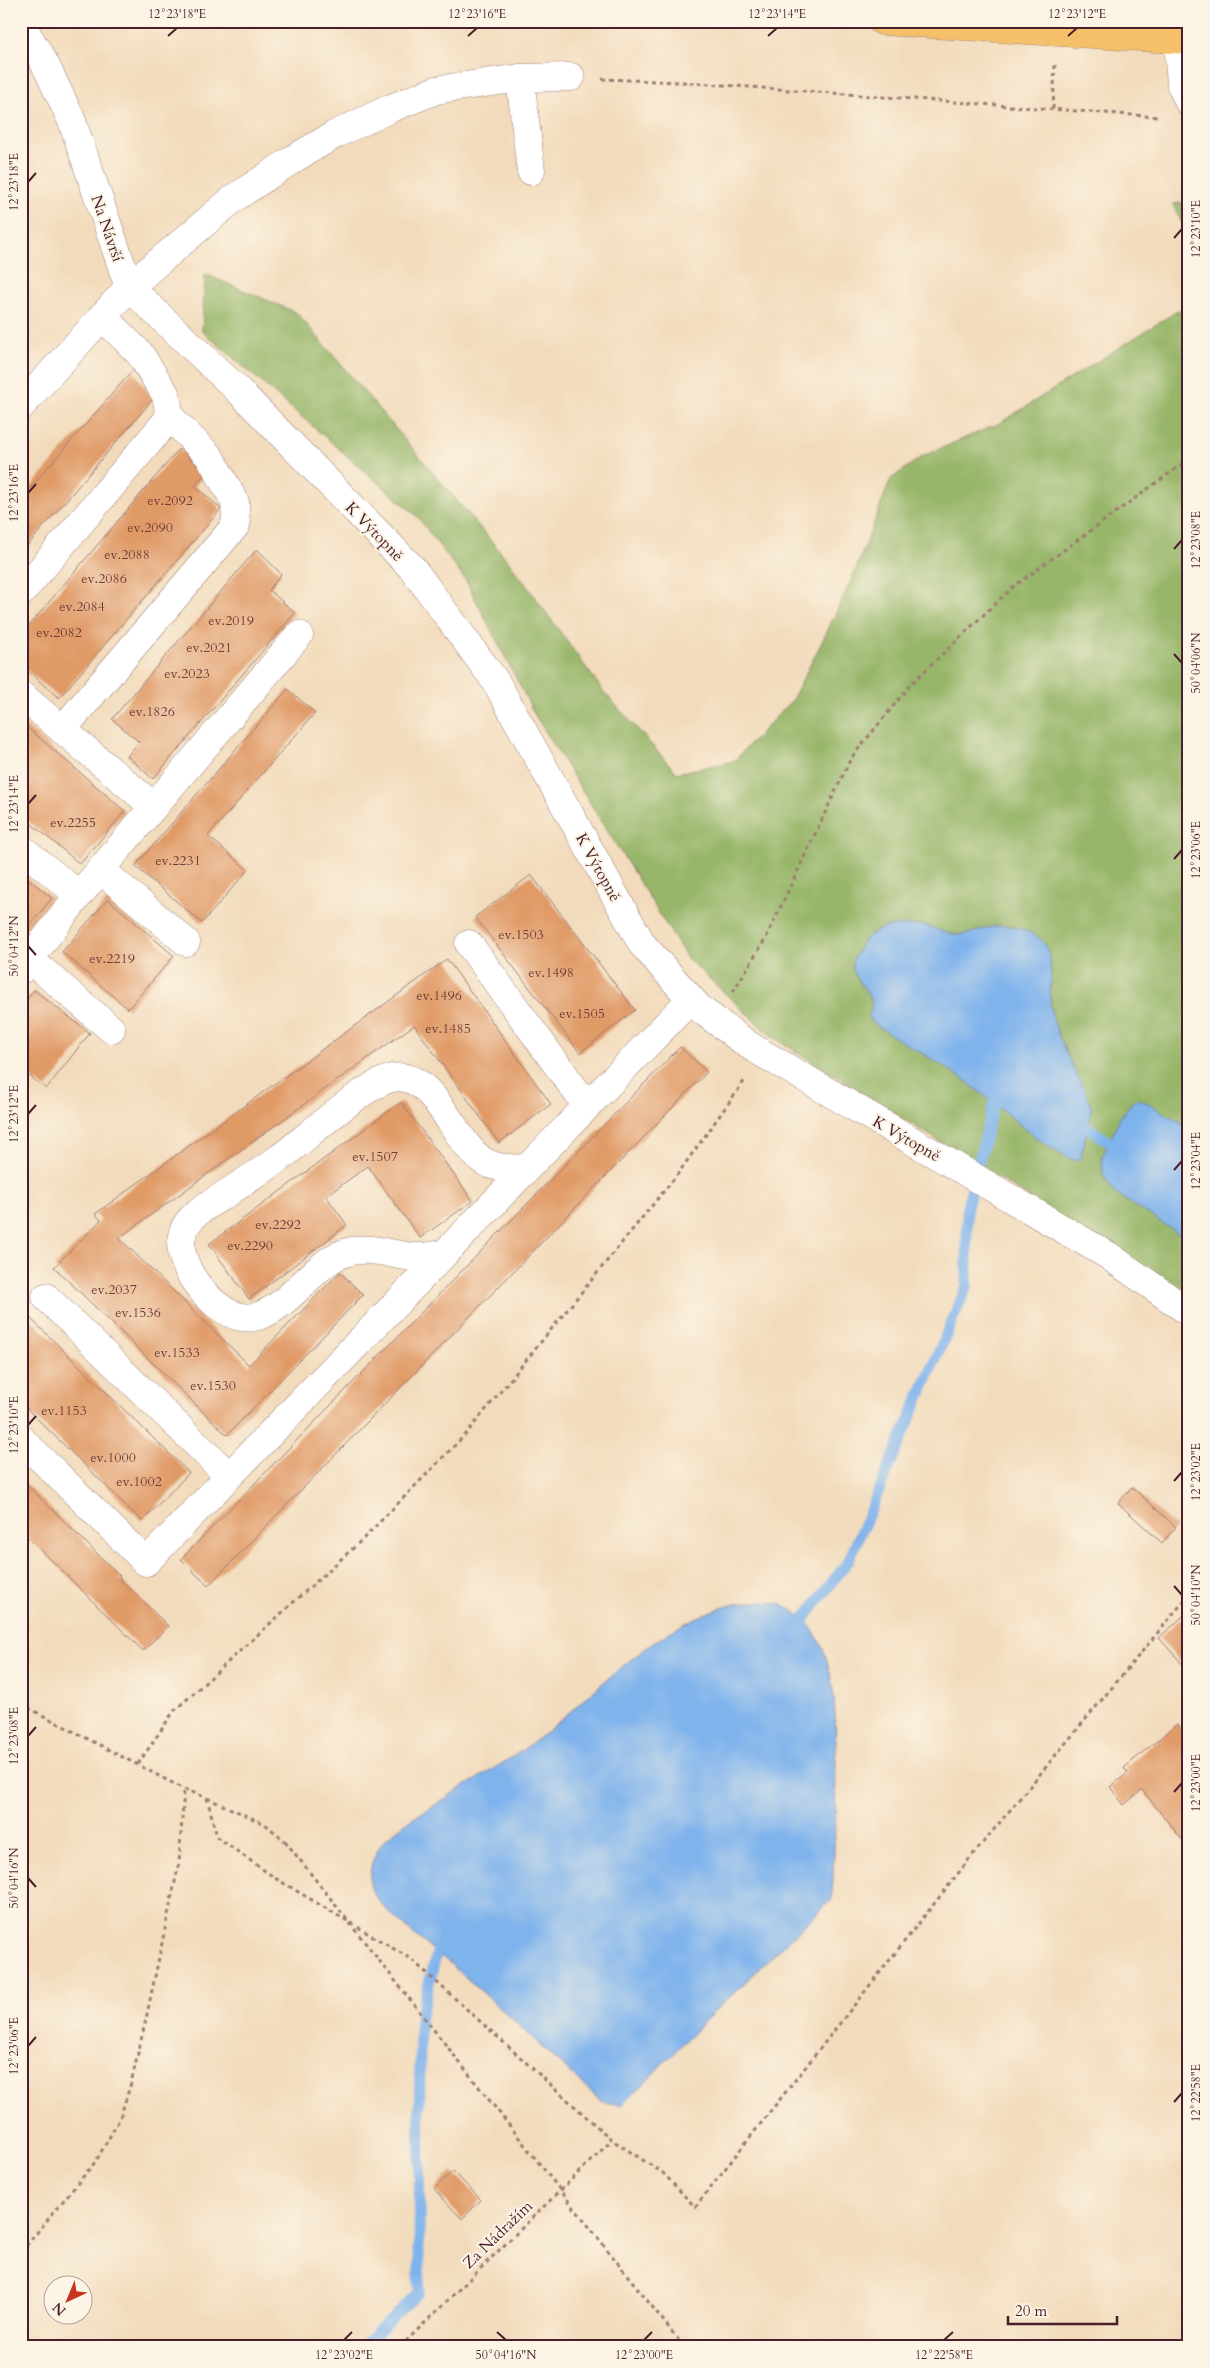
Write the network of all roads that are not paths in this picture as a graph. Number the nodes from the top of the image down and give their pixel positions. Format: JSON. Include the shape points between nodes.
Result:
{"nodes":[{"id":1,"x":882,"y":21,"type":"edge"},
{"id":2,"x":21,"y":24,"type":"edge"},
{"id":3,"x":1185,"y":34,"type":"edge"},
{"id":4,"x":571,"y":77,"type":"road end"},
{"id":5,"x":520,"y":78,"type":"junction"},
{"id":6,"x":1189,"y":102,"type":"edge"},
{"id":7,"x":531,"y":171,"type":"dead end"},
{"id":8,"x":128,"y":287,"type":"junction"},
{"id":9,"x":102,"y":316,"type":"junction"},
{"id":10,"x":21,"y":406,"type":"edge"},
{"id":11,"x":170,"y":417,"type":"junction"},
{"id":12,"x":21,"y":592,"type":"edge"},
{"id":13,"x":299,"y":635,"type":"dead end"},
{"id":14,"x":21,"y":695,"type":"edge"},
{"id":15,"x":62,"y":730,"type":"junction"},
{"id":16,"x":153,"y":806,"type":"junction"},
{"id":17,"x":21,"y":848,"type":"edge"},
{"id":18,"x":101,"y":870,"type":"junction"},
{"id":19,"x":79,"y":895,"type":"junction"},
{"id":20,"x":186,"y":942,"type":"dead end"},
{"id":21,"x":469,"y":944,"type":"dead end"},
{"id":22,"x":25,"y":965,"type":"edge"},
{"id":23,"x":691,"y":999,"type":"junction"},
{"id":24,"x":110,"y":1029,"type":"dead end"},
{"id":25,"x":587,"y":1106,"type":"junction"},
{"id":26,"x":527,"y":1168,"type":"junction"},
{"id":27,"x":444,"y":1254,"type":"junction"},
{"id":28,"x":46,"y":1297,"type":"dead end"},
{"id":29,"x":1189,"y":1312,"type":"edge"},
{"id":30,"x":21,"y":1439,"type":"edge"},
{"id":31,"x":229,"y":1476,"type":"junction"}],
"edges":[{"from":1,"to":3,"type":"main road","via":[[1056,33]]},
{"from":2,"to":8,"type":"street","name":"Na Návrší","via":[[46,66],[72,121]]},
{"from":3,"to":6,"type":"street","via":[[1181,85]]},
{"from":4,"to":5,"type":"street"},
{"from":5,"to":7,"type":"street"},
{"from":5,"to":8,"type":"street","via":[[436,90],[334,135],[233,199]]},
{"from":8,"to":9,"type":"street"},
{"from":8,"to":23,"type":"street","name":"K Výtopně","via":[[238,391],[413,569],[496,682],[642,944]]},
{"from":9,"to":10,"type":"street"},
{"from":9,"to":11,"type":"street","via":[[140,354],[166,395]]},
{"from":11,"to":12,"type":"street"},
{"from":11,"to":15,"type":"street","via":[[210,457],[235,502],[236,525]]},
{"from":13,"to":16,"type":"street"},
{"from":14,"to":15,"type":"street"},
{"from":15,"to":16,"type":"street"},
{"from":16,"to":18,"type":"street"},
{"from":17,"to":19,"type":"street"},
{"from":18,"to":19,"type":"street"},
{"from":18,"to":20,"type":"street"},
{"from":19,"to":22,"type":"street"},
{"from":21,"to":25,"type":"street"},
{"from":22,"to":24,"type":"street"},
{"from":23,"to":25,"type":"street"},
{"from":23,"to":29,"type":"street","name":"K Výtopně","via":[[716,1021],[764,1054],[1108,1256]]},
{"from":25,"to":26,"type":"street"},
{"from":26,"to":27,"type":"street"},
{"from":26,"to":27,"type":"street","via":[[506,1169],[488,1164],[472,1152],[428,1091],[412,1079],[392,1078],[364,1093],[277,1160],[196,1213],[183,1231],[181,1252],[189,1274],[218,1307],[242,1317],[267,1313],[336,1256],[355,1249],[414,1258]]},
{"from":27,"to":31,"type":"street"},
{"from":28,"to":31,"type":"street"},
{"from":30,"to":31,"type":"street","via":[[146,1562]]}]}
